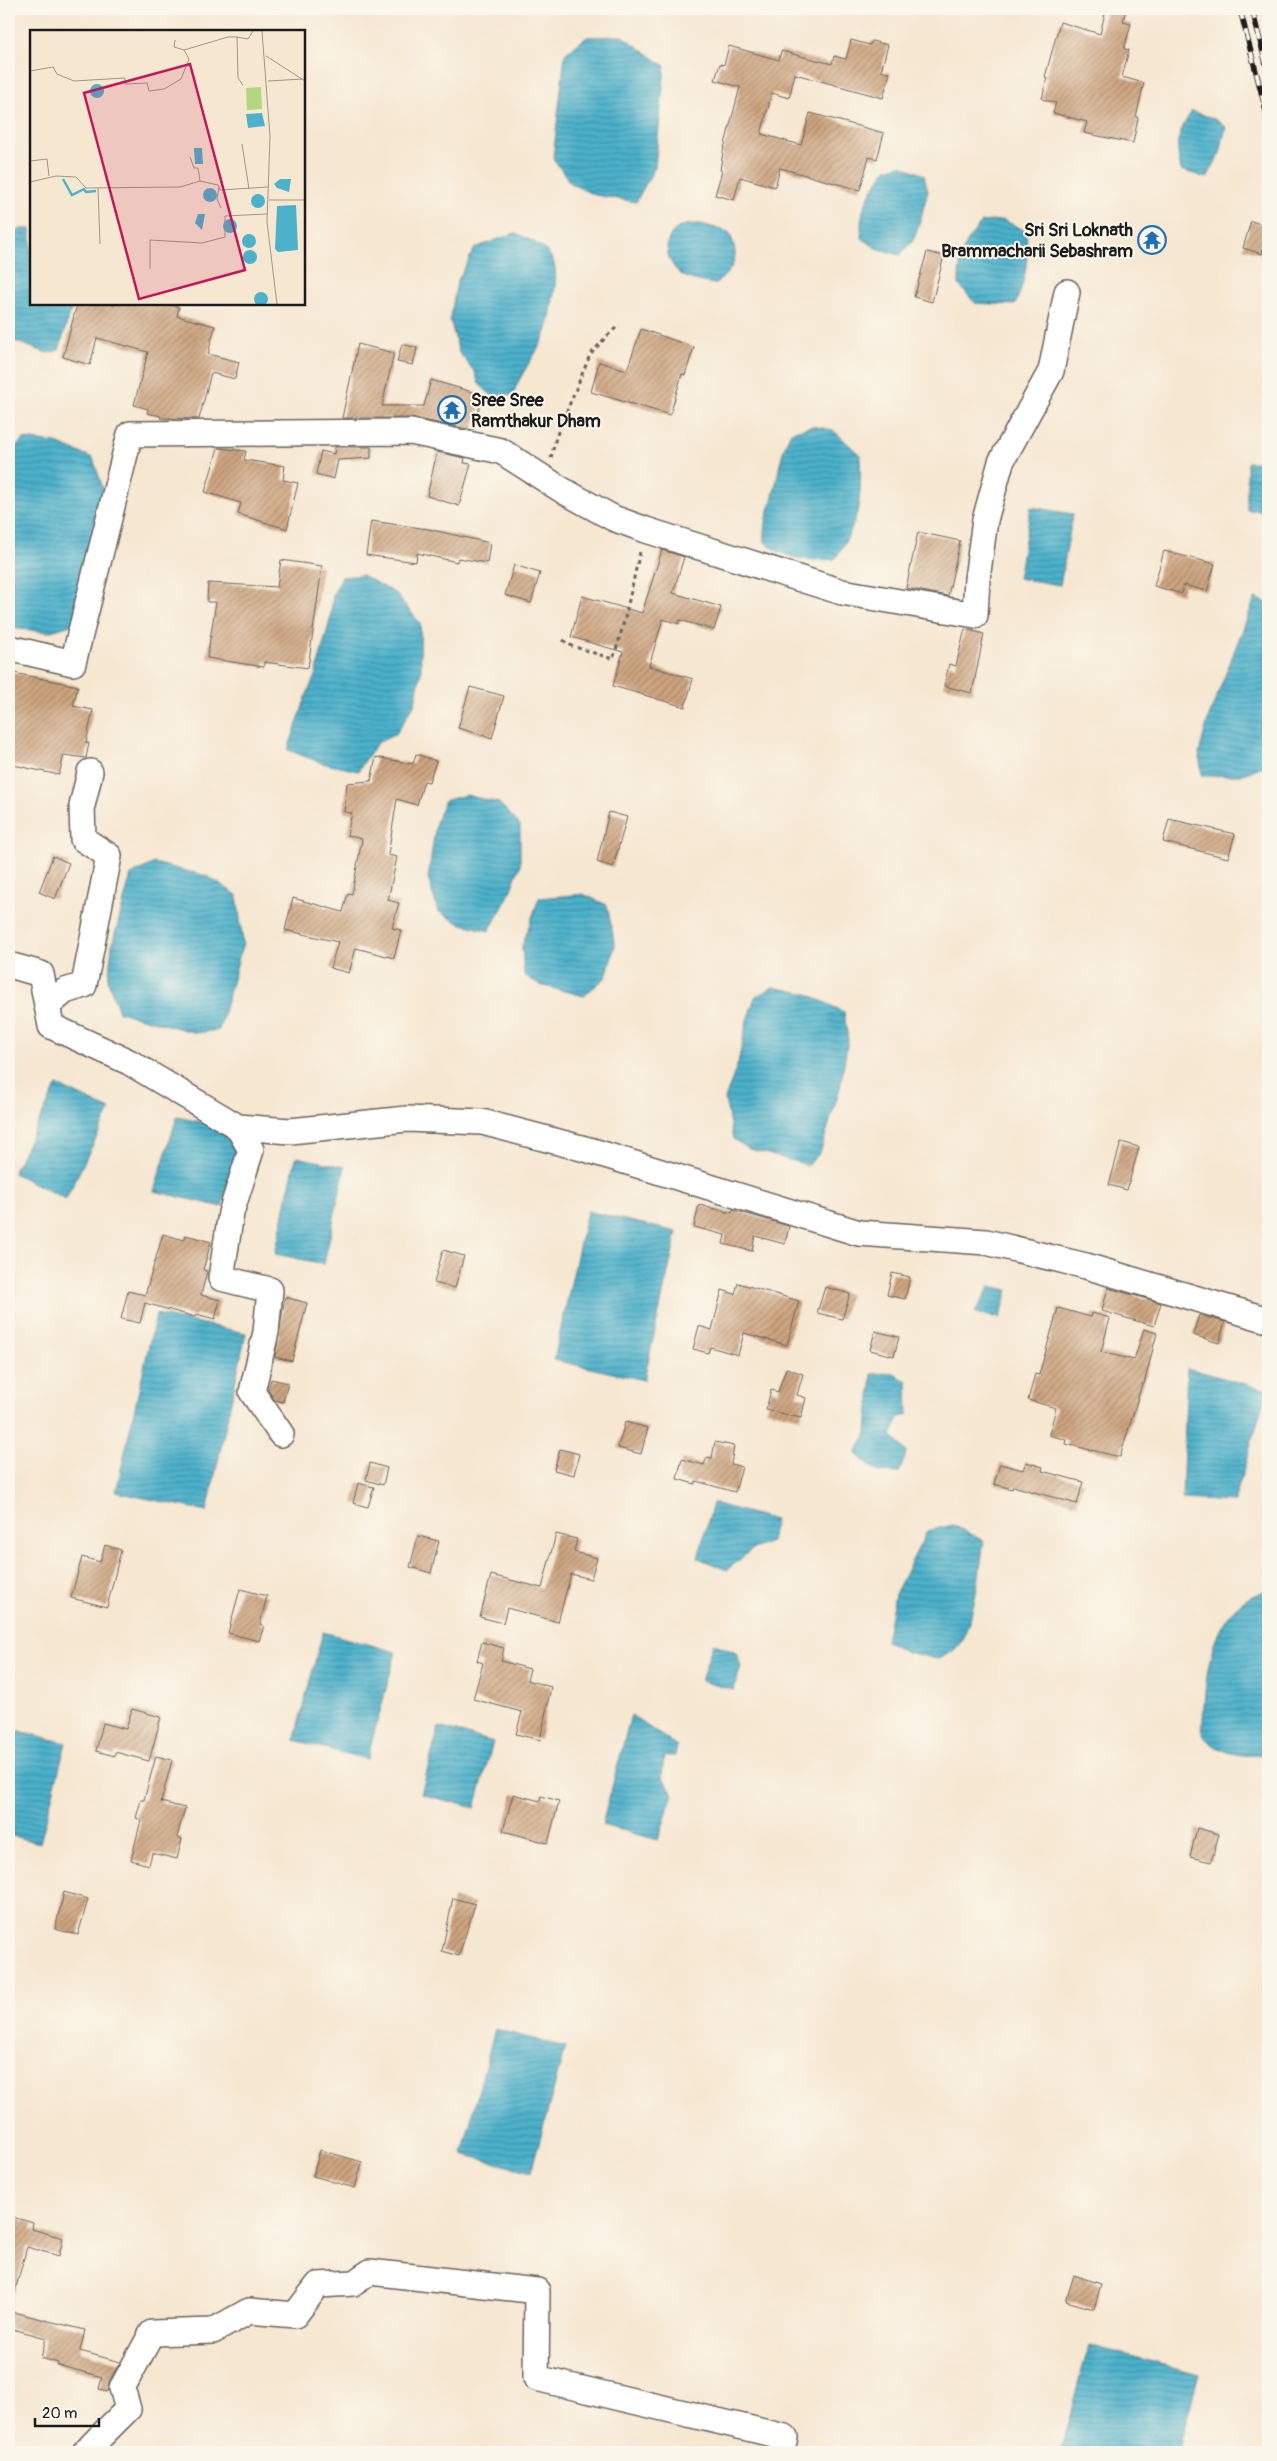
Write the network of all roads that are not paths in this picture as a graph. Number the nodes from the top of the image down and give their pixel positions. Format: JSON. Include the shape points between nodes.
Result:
{"nodes":[{"id":1,"x":1067,"y":292,"type":"dead end"},
{"id":2,"x":9,"y":648,"type":"edge"},
{"id":3,"x":90,"y":772,"type":"dead end"},
{"id":4,"x":9,"y":966,"type":"edge"},
{"id":5,"x":47,"y":1006,"type":"junction"},
{"id":6,"x":238,"y":1127,"type":"junction"},
{"id":7,"x":1268,"y":1320,"type":"edge"},
{"id":8,"x":282,"y":1434,"type":"dead end"},
{"id":9,"x":85,"y":2452,"type":"edge"},
{"id":10,"x":782,"y":2452,"type":"edge"}],
"edges":[{"from":1,"to":2,"type":"street","via":[[1051,371],[1001,462],[985,520],[975,616],[842,592],[646,530],[613,518],[501,451],[411,432],[130,434],[73,663]]},
{"from":3,"to":5,"type":"street","via":[[82,806],[83,839],[109,856],[106,877],[84,985],[65,991]]},
{"from":4,"to":5,"type":"street","via":[[41,974]]},
{"from":5,"to":6,"type":"street","via":[[51,1026],[129,1062]]},
{"from":6,"to":7,"type":"street","via":[[290,1131],[407,1119],[482,1122],[589,1150],[859,1233],[986,1242],[1086,1266]]},
{"from":6,"to":8,"type":"street","via":[[252,1150],[231,1212],[221,1278],[270,1290],[266,1332],[252,1392]]},
{"from":9,"to":10,"type":"street","via":[[128,2409],[122,2388],[152,2333],[213,2330],[249,2311],[295,2314],[318,2285],[354,2283],[370,2272],[537,2291],[536,2378],[786,2437]]}]}
